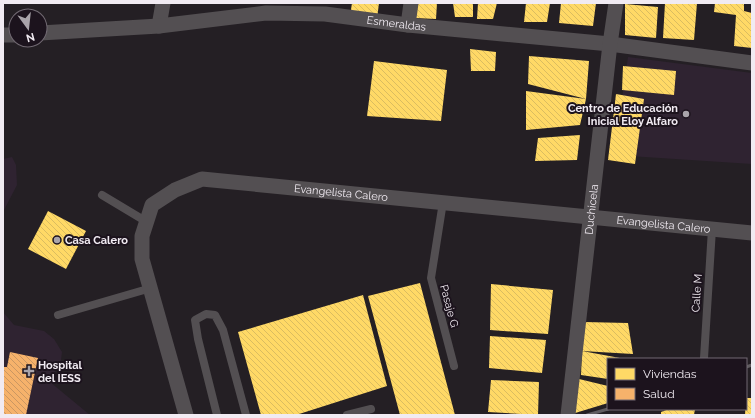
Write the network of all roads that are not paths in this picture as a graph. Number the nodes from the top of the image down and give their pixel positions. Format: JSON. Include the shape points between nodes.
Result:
{"nodes":[{"id":1,"x":163,"y":3,"type":"edge"},
{"id":2,"x":411,"y":3,"type":"edge"},
{"id":3,"x":616,"y":3,"type":"edge"},
{"id":4,"x":408,"y":25,"type":"junction"},
{"id":5,"x":159,"y":26,"type":"junction"},
{"id":6,"x":48,"y":33,"type":"edge"},
{"id":7,"x":610,"y":44,"type":"junction"},
{"id":8,"x":752,"y":62,"type":"edge"},
{"id":9,"x":102,"y":195,"type":"dead end"},
{"id":10,"x":443,"y":202,"type":"junction"},
{"id":11,"x":591,"y":218,"type":"junction"},
{"id":12,"x":147,"y":222,"type":"junction"},
{"id":13,"x":712,"y":229,"type":"junction"},
{"id":14,"x":752,"y":233,"type":"edge"},
{"id":15,"x":151,"y":288,"type":"junction"},
{"id":16,"x":58,"y":315,"type":"dead end"},
{"id":17,"x":704,"y":358,"type":"edge"},
{"id":18,"x":454,"y":366,"type":"dead end"},
{"id":19,"x":371,"y":409,"type":"dead end"},
{"id":20,"x":186,"y":415,"type":"edge"},
{"id":21,"x":217,"y":415,"type":"edge"},
{"id":22,"x":246,"y":415,"type":"edge"},
{"id":23,"x":347,"y":415,"type":"edge"},
{"id":24,"x":568,"y":415,"type":"edge"}],
"edges":[{"from":1,"to":5,"type":"street"},
{"from":2,"to":4,"type":"street"},
{"from":3,"to":7,"type":"street","name":"Duchicela"},
{"from":4,"to":5,"type":"street","name":"Esmeraldas","via":[[325,14],[266,13]]},
{"from":4,"to":7,"type":"street","name":"Esmeraldas"},
{"from":5,"to":6,"type":"street","name":"Esmeraldas"},
{"from":7,"to":8,"type":"street","name":"Esmeraldas"},
{"from":7,"to":11,"type":"street","name":"Duchicela"},
{"from":9,"to":12,"type":"lane"},
{"from":10,"to":11,"type":"street","name":"Evangelista Calero"},
{"from":10,"to":12,"type":"street","name":"Evangelista Calero","via":[[202,179],[175,190],[152,205]]},
{"from":10,"to":18,"type":"lane","name":"Pasaje G","via":[[431,278]]},
{"from":11,"to":13,"type":"street","name":"Evangelista Calero"},
{"from":11,"to":24,"type":"street","name":"Duchicela"},
{"from":12,"to":15,"type":"street","name":"Evangelista Calero","via":[[142,236],[142,259]]},
{"from":13,"to":14,"type":"street","name":"Evangelista Calero"},
{"from":13,"to":17,"type":"lane","name":"Calle M"},
{"from":15,"to":16,"type":"lane"},
{"from":15,"to":20,"type":"street","name":"Evangelista Calero"},
{"from":19,"to":23,"type":"lane"},
{"from":21,"to":22,"type":"lane","via":[[195,320],[206,314],[215,315],[223,330]]}]}
